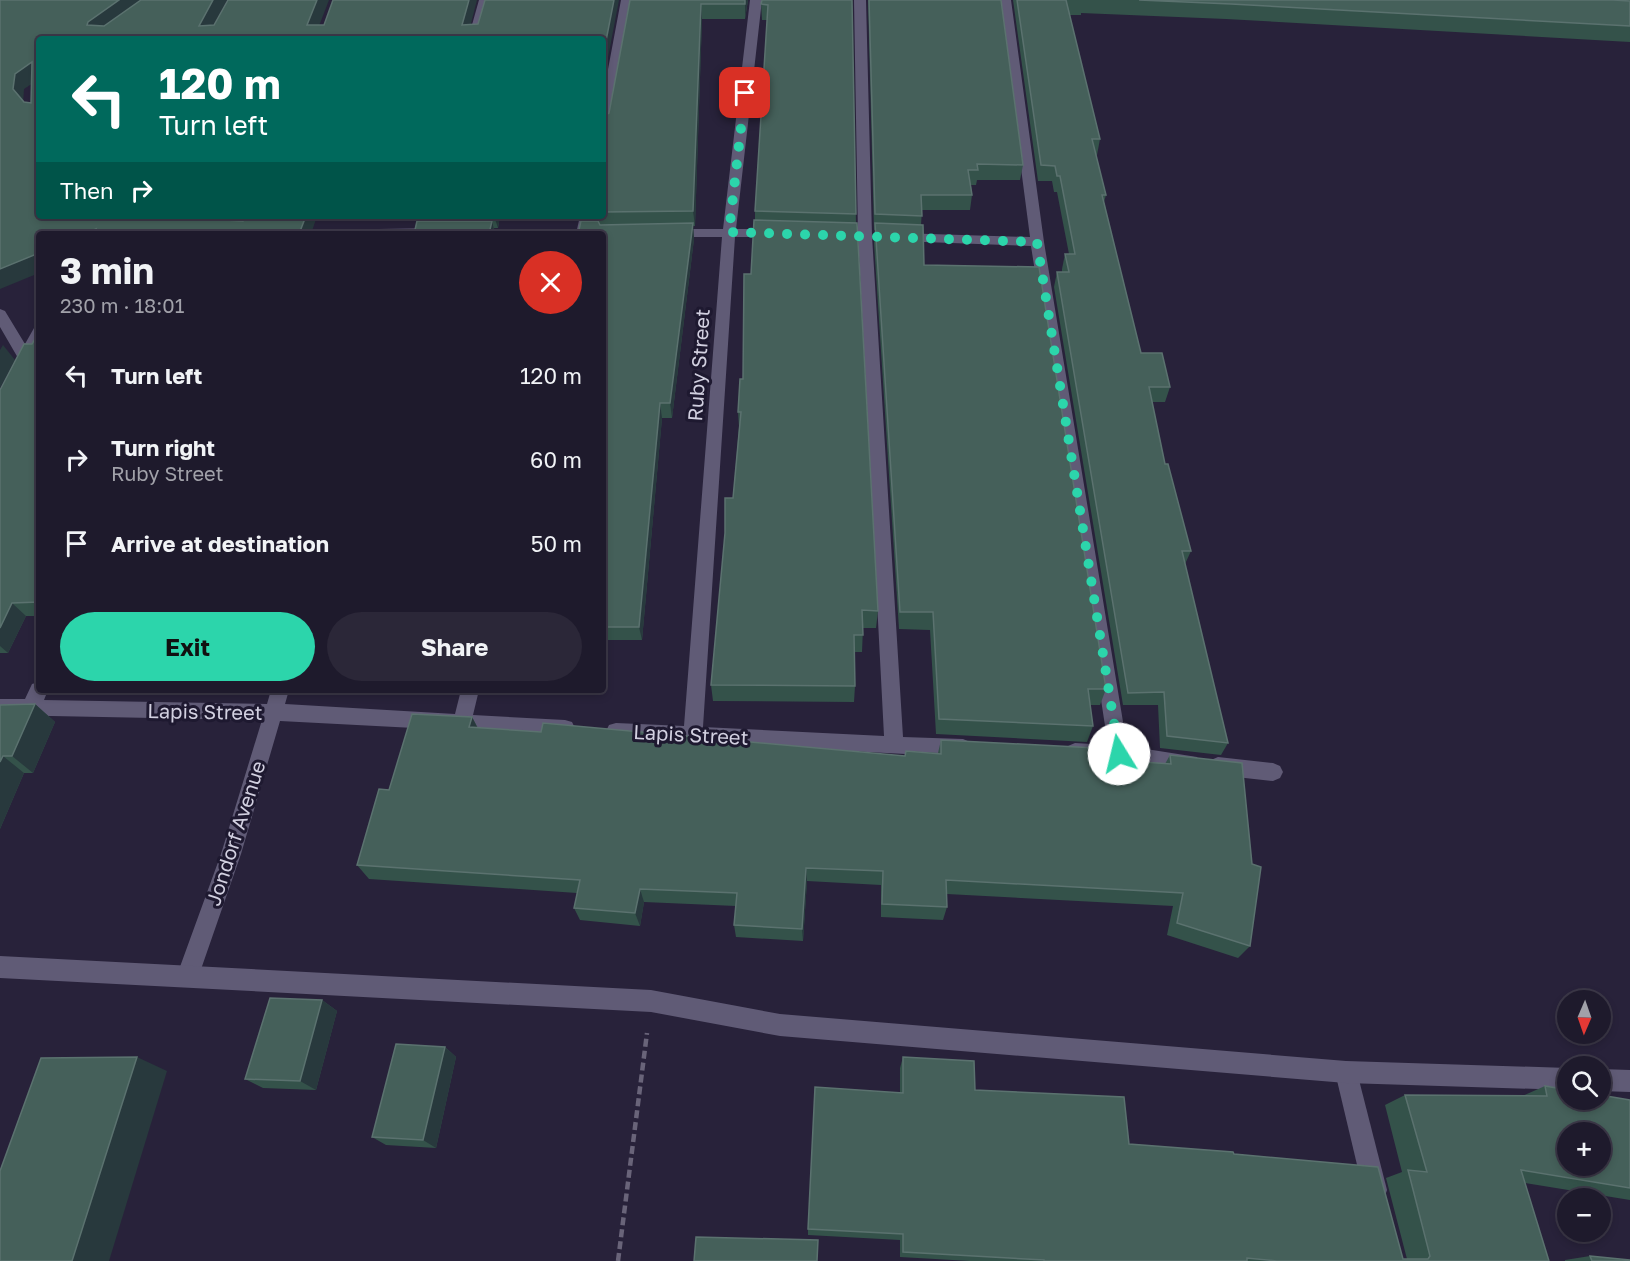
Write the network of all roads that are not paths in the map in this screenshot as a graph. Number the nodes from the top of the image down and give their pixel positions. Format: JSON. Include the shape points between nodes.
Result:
{"nodes":[{"id":1,"x":485,"y":0,"type":"edge"},
{"id":2,"x":627,"y":0,"type":"edge"},
{"id":3,"x":756,"y":0,"type":"edge"},
{"id":4,"x":860,"y":0,"type":"edge"},
{"id":5,"x":1005,"y":0,"type":"edge"},
{"id":6,"x":475,"y":36,"type":"edge"},
{"id":7,"x":606,"y":112,"type":"edge"},
{"id":8,"x":729,"y":232,"type":"junction"},
{"id":9,"x":658,"y":233,"type":"edge"},
{"id":10,"x":797,"y":234,"type":"edge"},
{"id":11,"x":871,"y":236,"type":"junction"},
{"id":12,"x":1037,"y":242,"type":"junction"},
{"id":13,"x":0,"y":314,"type":"edge"},
{"id":14,"x":36,"y":337,"type":"edge"},
{"id":15,"x":25,"y":357,"type":"junction"},
{"id":16,"x":0,"y":408,"type":"edge"},
{"id":17,"x":38,"y":693,"type":"edge"},
{"id":18,"x":279,"y":693,"type":"edge"},
{"id":19,"x":469,"y":693,"type":"edge"},
{"id":20,"x":0,"y":707,"type":"edge"},
{"id":21,"x":31,"y":708,"type":"junction"},
{"id":22,"x":273,"y":712,"type":"junction"},
{"id":23,"x":462,"y":722,"type":"junction"},
{"id":24,"x":693,"y":735,"type":"junction"},
{"id":25,"x":894,"y":745,"type":"junction"},
{"id":26,"x":977,"y":748,"type":"edge"},
{"id":27,"x":1060,"y":752,"type":"edge"},
{"id":28,"x":1119,"y":754,"type":"junction"},
{"id":29,"x":1273,"y":772,"type":"dead end"},
{"id":30,"x":0,"y":967,"type":"edge"},
{"id":31,"x":188,"y":975,"type":"junction"},
{"id":32,"x":1346,"y":1072,"type":"junction"},
{"id":33,"x":1557,"y":1079,"type":"edge"},
{"id":34,"x":1611,"y":1080,"type":"edge"},
{"id":35,"x":1630,"y":1081,"type":"edge"},
{"id":36,"x":1382,"y":1217,"type":"edge"}],
"edges":[{"from":1,"to":6,"type":"street"},
{"from":2,"to":7,"type":"street"},
{"from":3,"to":8,"type":"street","name":"Ruby Street"},
{"from":4,"to":11,"type":"street"},
{"from":5,"to":12,"type":"street"},
{"from":8,"to":9,"type":"street"},
{"from":8,"to":10,"type":"street"},
{"from":8,"to":24,"type":"street","name":"Ruby Street"},
{"from":11,"to":12,"type":"street"},
{"from":11,"to":25,"type":"street"},
{"from":12,"to":28,"type":"street"},
{"from":13,"to":15,"type":"street"},
{"from":14,"to":15,"type":"street"},
{"from":15,"to":16,"type":"street"},
{"from":17,"to":21,"type":"street"},
{"from":18,"to":22,"type":"street","name":"Jondorf Avenue"},
{"from":19,"to":23,"type":"street"},
{"from":20,"to":21,"type":"street","name":"Lapis Street"},
{"from":21,"to":22,"type":"street","name":"Lapis Street"},
{"from":22,"to":23,"type":"street","name":"Lapis Street"},
{"from":22,"to":31,"type":"street","name":"Jondorf Avenue","via":[[231,854]]},
{"from":23,"to":24,"type":"street","name":"Lapis Street"},
{"from":24,"to":25,"type":"street","name":"Lapis Street"},
{"from":25,"to":26,"type":"street","name":"Lapis Street"},
{"from":27,"to":28,"type":"street"},
{"from":28,"to":29,"type":"street"},
{"from":30,"to":31,"type":"street"},
{"from":31,"to":32,"type":"street","via":[[651,1001],[780,1025]]},
{"from":32,"to":33,"type":"street"},
{"from":32,"to":36,"type":"street"},
{"from":34,"to":35,"type":"street"}]}
